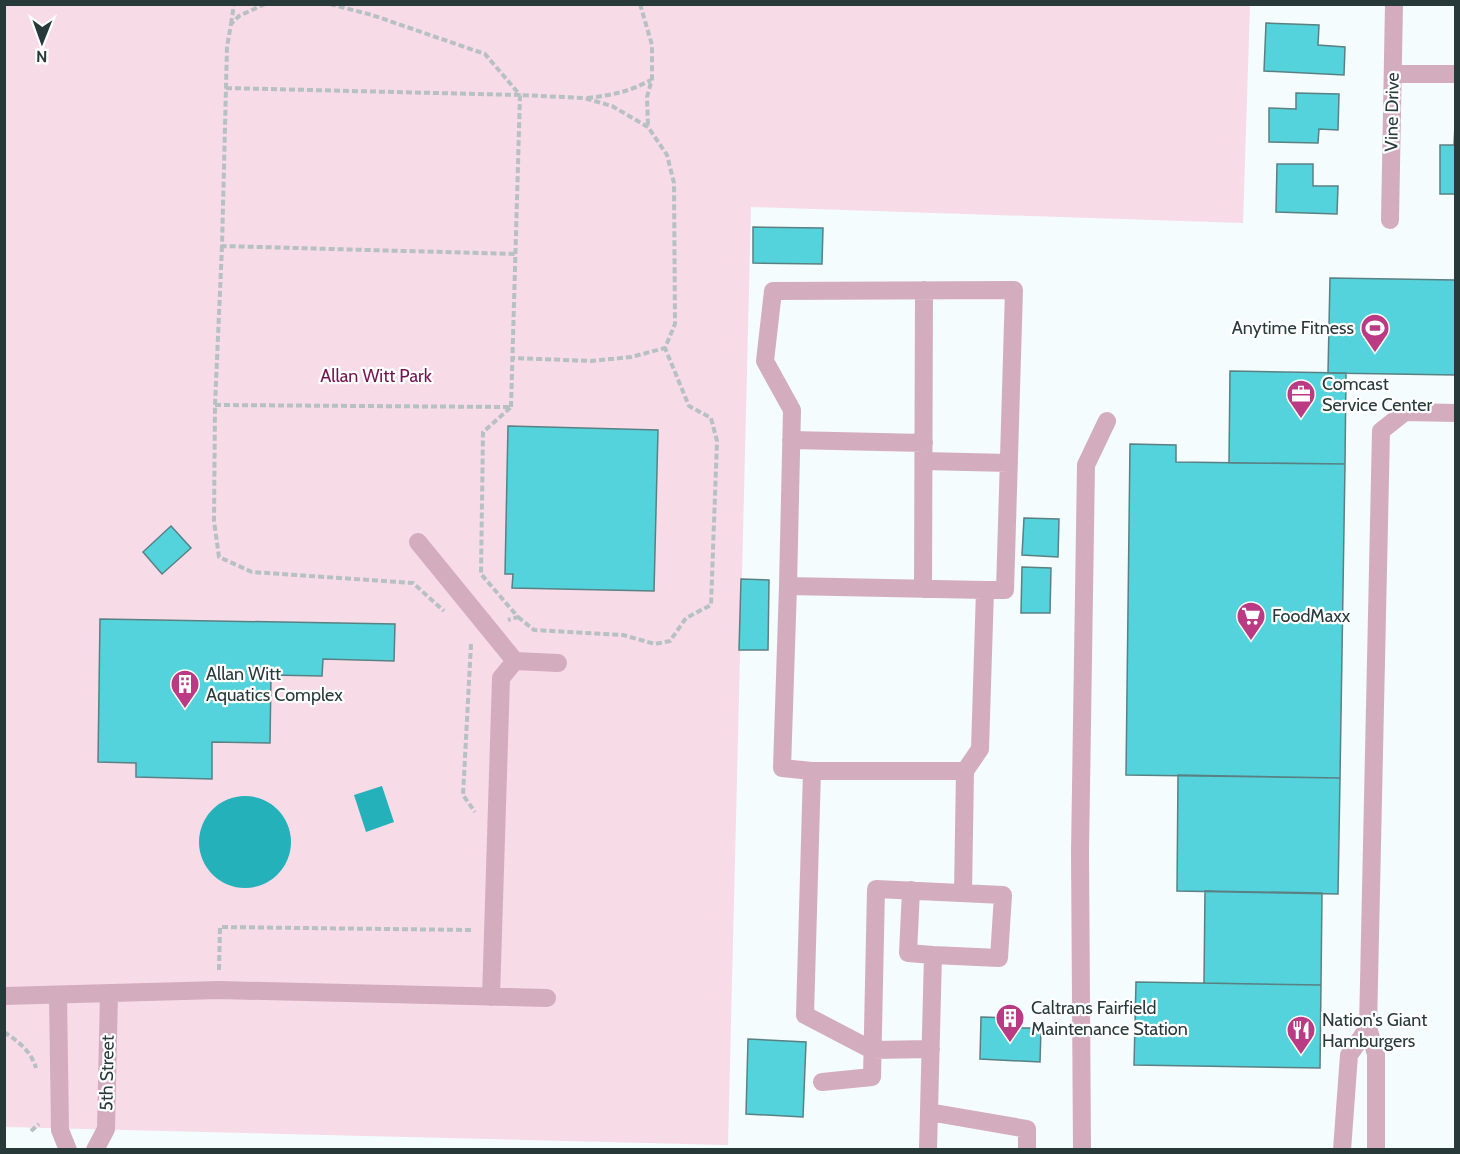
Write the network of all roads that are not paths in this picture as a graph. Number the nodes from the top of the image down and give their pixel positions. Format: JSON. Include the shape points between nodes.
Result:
{"nodes":[{"id":1,"x":1394,"y":4,"type":"edge"},
{"id":2,"x":1393,"y":74,"type":"junction"},
{"id":3,"x":1455,"y":74,"type":"edge"},
{"id":4,"x":1390,"y":220,"type":"dead end"},
{"id":5,"x":924,"y":290,"type":"junction"},
{"id":6,"x":1455,"y":413,"type":"edge"},
{"id":7,"x":1107,"y":421,"type":"dead end"},
{"id":8,"x":791,"y":440,"type":"junction"},
{"id":9,"x":924,"y":452,"type":"junction"},
{"id":10,"x":1009,"y":462,"type":"junction"},
{"id":11,"x":418,"y":542,"type":"dead end"},
{"id":12,"x":788,"y":586,"type":"junction"},
{"id":13,"x":923,"y":589,"type":"junction"},
{"id":14,"x":986,"y":590,"type":"junction"},
{"id":15,"x":515,"y":661,"type":"junction"},
{"id":16,"x":558,"y":663,"type":"dead end"},
{"id":17,"x":812,"y":771,"type":"junction"},
{"id":18,"x":965,"y":771,"type":"junction"},
{"id":19,"x":911,"y":890,"type":"junction"},
{"id":20,"x":963,"y":893,"type":"junction"},
{"id":21,"x":933,"y":955,"type":"junction"},
{"id":22,"x":109,"y":993,"type":"junction"},
{"id":23,"x":58,"y":995,"type":"junction"},
{"id":24,"x":4,"y":996,"type":"edge"},
{"id":25,"x":491,"y":997,"type":"junction"},
{"id":26,"x":547,"y":998,"type":"dead end"},
{"id":27,"x":1368,"y":1028,"type":"junction"},
{"id":28,"x":931,"y":1049,"type":"junction"},
{"id":29,"x":872,"y":1050,"type":"junction"},
{"id":30,"x":822,"y":1082,"type":"dead end"},
{"id":31,"x":929,"y":1112,"type":"junction"},
{"id":32,"x":68,"y":1149,"type":"edge"},
{"id":33,"x":95,"y":1149,"type":"edge"},
{"id":34,"x":928,"y":1149,"type":"edge"},
{"id":35,"x":1027,"y":1149,"type":"edge"},
{"id":36,"x":1082,"y":1149,"type":"edge"},
{"id":37,"x":1342,"y":1149,"type":"edge"},
{"id":38,"x":1376,"y":1149,"type":"edge"}],
"edges":[{"from":1,"to":2,"type":"street","name":"Vine Drive"},
{"from":2,"to":3,"type":"street"},
{"from":2,"to":4,"type":"street","name":"Vine Drive"},
{"from":5,"to":8,"type":"street","via":[[773,291],[765,361],[792,410]]},
{"from":5,"to":9,"type":"street"},
{"from":5,"to":10,"type":"street","via":[[1014,290]]},
{"from":6,"to":27,"type":"street","via":[[1404,412],[1381,431]]},
{"from":7,"to":36,"type":"street","via":[[1086,465],[1080,852]]},
{"from":8,"to":9,"type":"street"},
{"from":8,"to":12,"type":"street"},
{"from":9,"to":10,"type":"street"},
{"from":9,"to":13,"type":"street"},
{"from":10,"to":14,"type":"street","via":[[1005,590]]},
{"from":11,"to":15,"type":"street"},
{"from":12,"to":13,"type":"street"},
{"from":12,"to":17,"type":"street","via":[[782,768]]},
{"from":13,"to":14,"type":"street"},
{"from":14,"to":18,"type":"street","via":[[980,749]]},
{"from":15,"to":16,"type":"street"},
{"from":15,"to":25,"type":"street","via":[[501,678]]},
{"from":17,"to":18,"type":"street"},
{"from":17,"to":29,"type":"street","via":[[805,1015]]},
{"from":18,"to":20,"type":"street"},
{"from":19,"to":20,"type":"street"},
{"from":19,"to":21,"type":"street","via":[[908,953]]},
{"from":19,"to":29,"type":"street","via":[[876,889]]},
{"from":20,"to":21,"type":"street","via":[[1003,895],[999,958]]},
{"from":21,"to":28,"type":"street"},
{"from":22,"to":23,"type":"street"},
{"from":22,"to":25,"type":"street","via":[[219,990]]},
{"from":22,"to":33,"type":"street","name":"5th Street","via":[[106,1129]]},
{"from":23,"to":24,"type":"street"},
{"from":23,"to":32,"type":"street","via":[[60,1130]]},
{"from":25,"to":26,"type":"street"},
{"from":27,"to":37,"type":"street","via":[[1349,1055]]},
{"from":27,"to":38,"type":"street","via":[[1376,1054]]},
{"from":28,"to":29,"type":"street"},
{"from":28,"to":31,"type":"street"},
{"from":29,"to":30,"type":"street","via":[[872,1077]]},
{"from":31,"to":34,"type":"street"},
{"from":31,"to":35,"type":"street","via":[[1027,1129]]}]}
